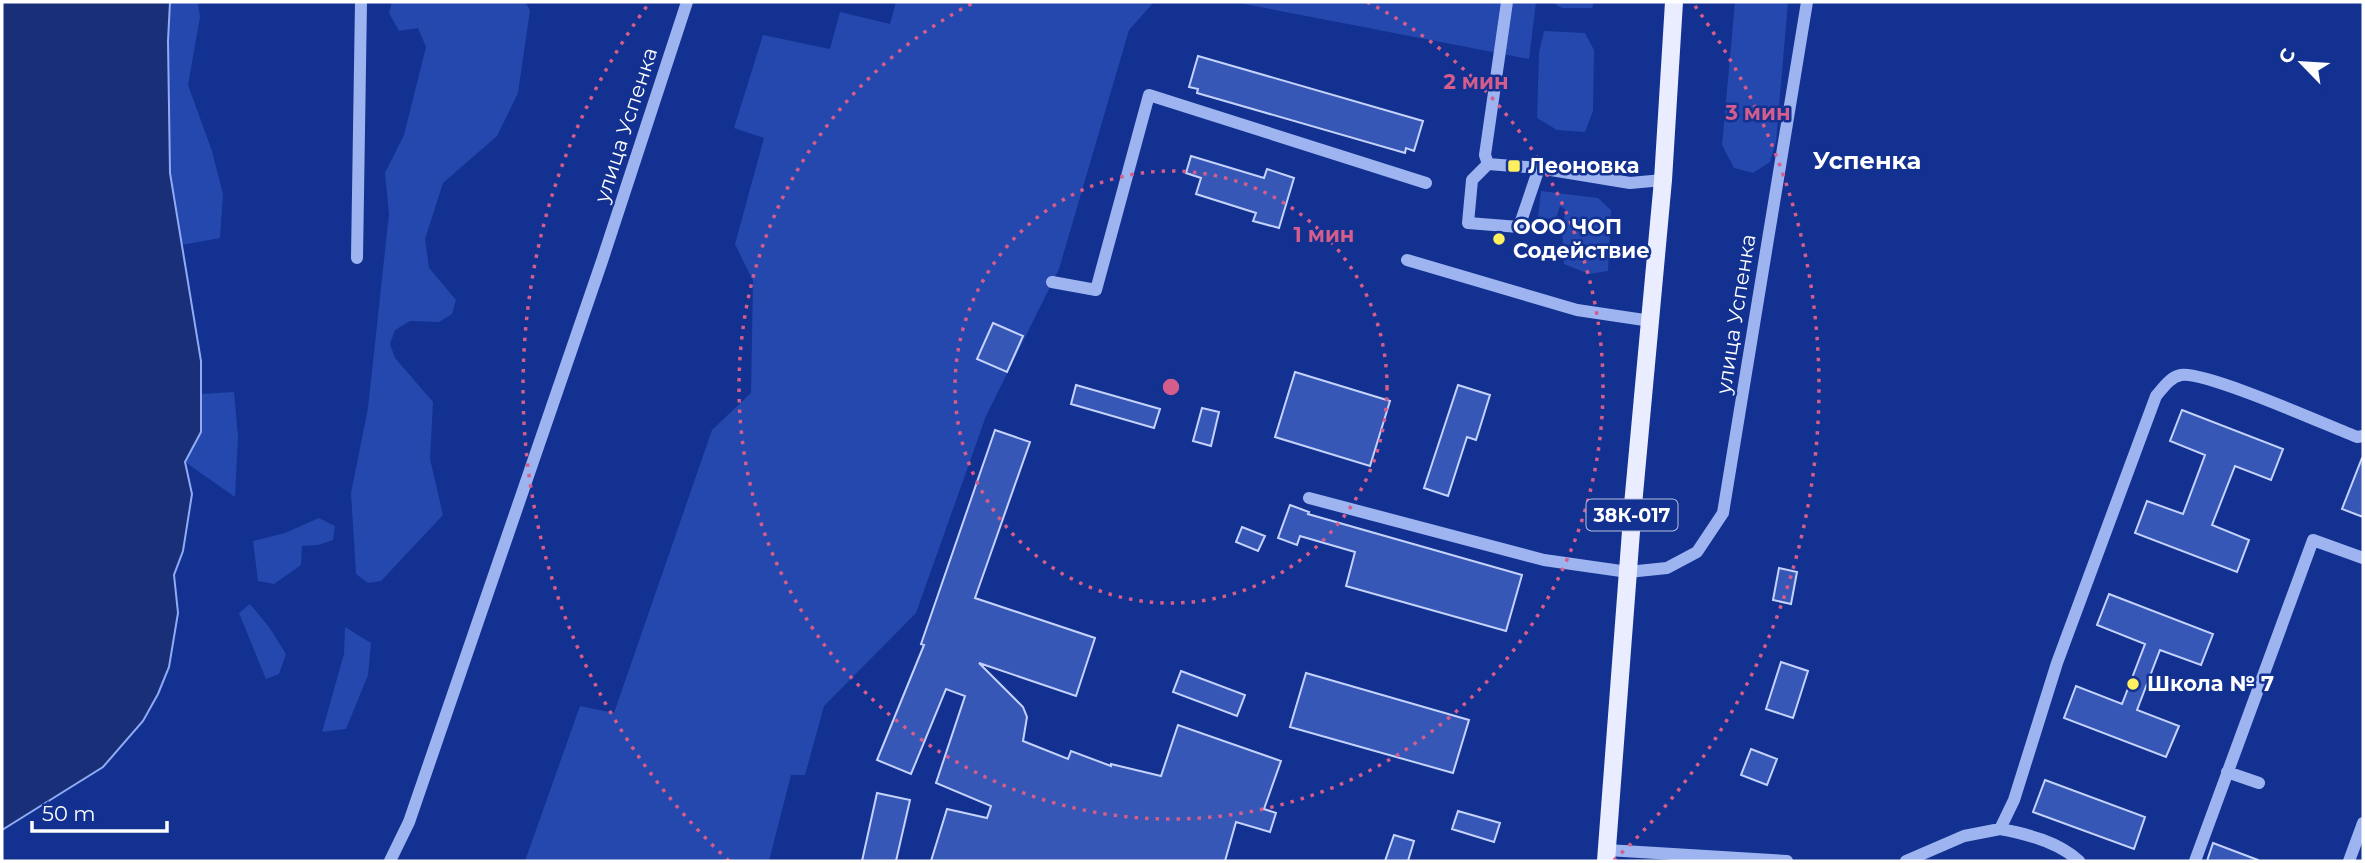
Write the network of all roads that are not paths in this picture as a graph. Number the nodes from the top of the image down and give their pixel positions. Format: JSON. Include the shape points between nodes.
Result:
{"nodes":[{"id":1,"x":361,"y":2,"type":"edge"},
{"id":2,"x":687,"y":2,"type":"edge"},
{"id":3,"x":1507,"y":2,"type":"edge"},
{"id":4,"x":1674,"y":2,"type":"edge"},
{"id":5,"x":1807,"y":2,"type":"edge"},
{"id":6,"x":1488,"y":164,"type":"junction"},
{"id":7,"x":1539,"y":169,"type":"junction"},
{"id":8,"x":1663,"y":180,"type":"junction"},
{"id":9,"x":1426,"y":183,"type":"dead end"},
{"id":10,"x":357,"y":258,"type":"dead end"},
{"id":11,"x":1407,"y":260,"type":"dead end"},
{"id":12,"x":1052,"y":282,"type":"dead end"},
{"id":13,"x":1651,"y":321,"type":"junction"},
{"id":14,"x":2363,"y":436,"type":"edge"},
{"id":15,"x":1309,"y":498,"type":"dead end"},
{"id":16,"x":2363,"y":558,"type":"edge"},
{"id":17,"x":1628,"y":572,"type":"junction"},
{"id":18,"x":2227,"y":772,"type":"junction"},
{"id":19,"x":2259,"y":783,"type":"dead end"},
{"id":20,"x":2363,"y":823,"type":"edge"},
{"id":21,"x":2000,"y":829,"type":"junction"},
{"id":22,"x":1607,"y":856,"type":"edge"},
{"id":23,"x":390,"y":861,"type":"edge"},
{"id":24,"x":1787,"y":861,"type":"edge"},
{"id":25,"x":1906,"y":861,"type":"edge"},
{"id":26,"x":2079,"y":861,"type":"edge"},
{"id":27,"x":2195,"y":861,"type":"edge"},
{"id":28,"x":2349,"y":861,"type":"edge"}],
"edges":[{"from":1,"to":10,"type":"street"},
{"from":2,"to":23,"type":"street","name":"улица Успенка","via":[[409,822]]},
{"from":3,"to":6,"type":"street","via":[[1485,155]]},
{"from":4,"to":8,"type":"main road","number":"38К-017"},
{"from":5,"to":17,"type":"street","name":"улица Успенка","via":[[1723,513],[1697,552],[1667,568]]},
{"from":6,"to":7,"type":"street"},
{"from":6,"to":7,"type":"street","via":[[1472,180],[1468,223],[1519,227]]},
{"from":7,"to":8,"type":"street","via":[[1630,183]]},
{"from":8,"to":13,"type":"main road","number":"38К-017"},
{"from":9,"to":12,"type":"street","via":[[1149,95],[1096,290]]},
{"from":11,"to":13,"type":"street","via":[[1577,310]]},
{"from":13,"to":17,"type":"main road","number":"38К-017"},
{"from":14,"to":21,"type":"street","via":[[2203,378],[2182,375],[2168,381],[2156,396]]},
{"from":15,"to":17,"type":"street","name":"улица Успенка","via":[[1544,560]]},
{"from":16,"to":18,"type":"street","via":[[2313,540]]},
{"from":17,"to":22,"type":"main road","number":"38К-017"},
{"from":18,"to":19,"type":"street"},
{"from":18,"to":27,"type":"street"},
{"from":20,"to":28,"type":"street"},
{"from":21,"to":25,"type":"street","via":[[1964,836]]},
{"from":21,"to":26,"type":"street","via":[[2029,835]]},
{"from":22,"to":24,"type":"street"}]}
